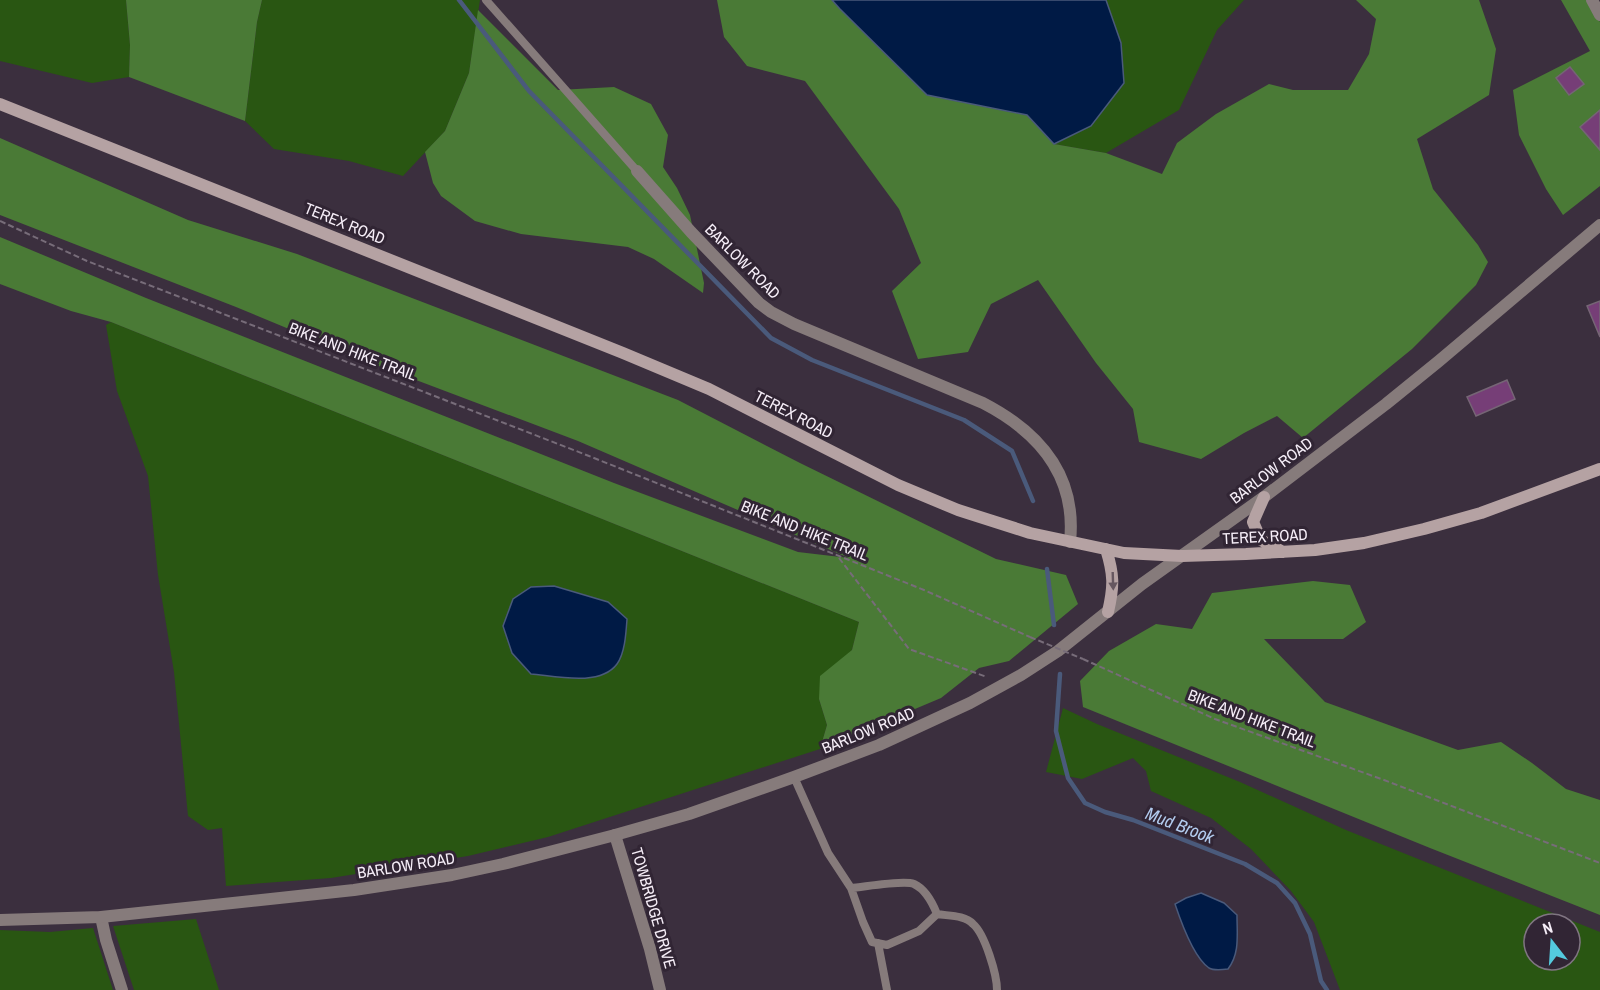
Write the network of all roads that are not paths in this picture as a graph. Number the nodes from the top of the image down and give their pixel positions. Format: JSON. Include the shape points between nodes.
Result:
{"nodes":[{"id":1,"x":486,"y":0,"type":"edge"},
{"id":2,"x":1592,"y":0,"type":"edge"},
{"id":3,"x":1600,"y":15,"type":"edge"},
{"id":4,"x":0,"y":104,"type":"edge"},
{"id":5,"x":637,"y":171,"type":"joint"},
{"id":6,"x":1600,"y":225,"type":"edge"},
{"id":7,"x":1600,"y":469,"type":"edge"},
{"id":8,"x":1264,"y":496,"type":"junction"},
{"id":9,"x":1070,"y":542,"type":"junction"},
{"id":10,"x":1106,"y":549,"type":"junction"},
{"id":11,"x":1284,"y":553,"type":"junction"},
{"id":12,"x":1182,"y":556,"type":"junction"},
{"id":13,"x":1108,"y":612,"type":"junction"},
{"id":14,"x":794,"y":777,"type":"junction"},
{"id":15,"x":615,"y":836,"type":"junction"},
{"id":16,"x":851,"y":888,"type":"junction"},
{"id":17,"x":937,"y":914,"type":"junction"},
{"id":18,"x":101,"y":917,"type":"junction"},
{"id":19,"x":0,"y":920,"type":"edge"},
{"id":20,"x":878,"y":943,"type":"junction"},
{"id":21,"x":122,"y":990,"type":"edge"},
{"id":22,"x":660,"y":990,"type":"edge"},
{"id":23,"x":887,"y":990,"type":"edge"},
{"id":24,"x":997,"y":990,"type":"edge"}],
"edges":[{"from":1,"to":5,"type":"lane"},
{"from":2,"to":3,"type":"street"},
{"from":4,"to":9,"type":"main road","name":"TEREX ROAD","via":[[623,352],[709,390],[898,486],[1008,527]]},
{"from":5,"to":9,"type":"street","name":"BARLOW ROAD","via":[[771,312],[983,403],[1025,430],[1042,447],[1058,473],[1070,519]]},
{"from":6,"to":8,"type":"street","name":"BARLOW ROAD","via":[[1421,376]]},
{"from":7,"to":11,"type":"main road","name":"TEREX ROAD","via":[[1504,506],[1424,529],[1364,543]]},
{"from":8,"to":11,"type":"main road","via":[[1253,522],[1261,540]]},
{"from":8,"to":12,"type":"street","name":"BARLOW ROAD"},
{"from":9,"to":10,"type":"main road","name":"TEREX ROAD"},
{"from":10,"to":12,"type":"main road","name":"TEREX ROAD"},
{"from":10,"to":13,"type":"main road","one_way":true,"via":[[1113,580]]},
{"from":11,"to":12,"type":"main road","name":"TEREX ROAD"},
{"from":12,"to":13,"type":"street","name":"BARLOW ROAD"},
{"from":13,"to":14,"type":"street","name":"BARLOW ROAD","via":[[1058,651],[970,703],[879,745]]},
{"from":14,"to":15,"type":"street","name":"BARLOW ROAD"},
{"from":14,"to":16,"type":"lane","via":[[828,853]]},
{"from":15,"to":18,"type":"street","name":"BARLOW ROAD","via":[[503,864],[354,891]]},
{"from":15,"to":22,"type":"street","name":"TOWBRIDGE DRIVE"},
{"from":16,"to":17,"type":"lane","via":[[914,884],[931,899]]},
{"from":16,"to":20,"type":"lane","via":[[872,942]]},
{"from":17,"to":20,"type":"lane","via":[[919,931],[887,945]]},
{"from":17,"to":24,"type":"lane","via":[[973,923],[985,943]]},
{"from":18,"to":19,"type":"street","name":"BARLOW ROAD"},
{"from":18,"to":21,"type":"street"},
{"from":20,"to":23,"type":"lane"}]}
